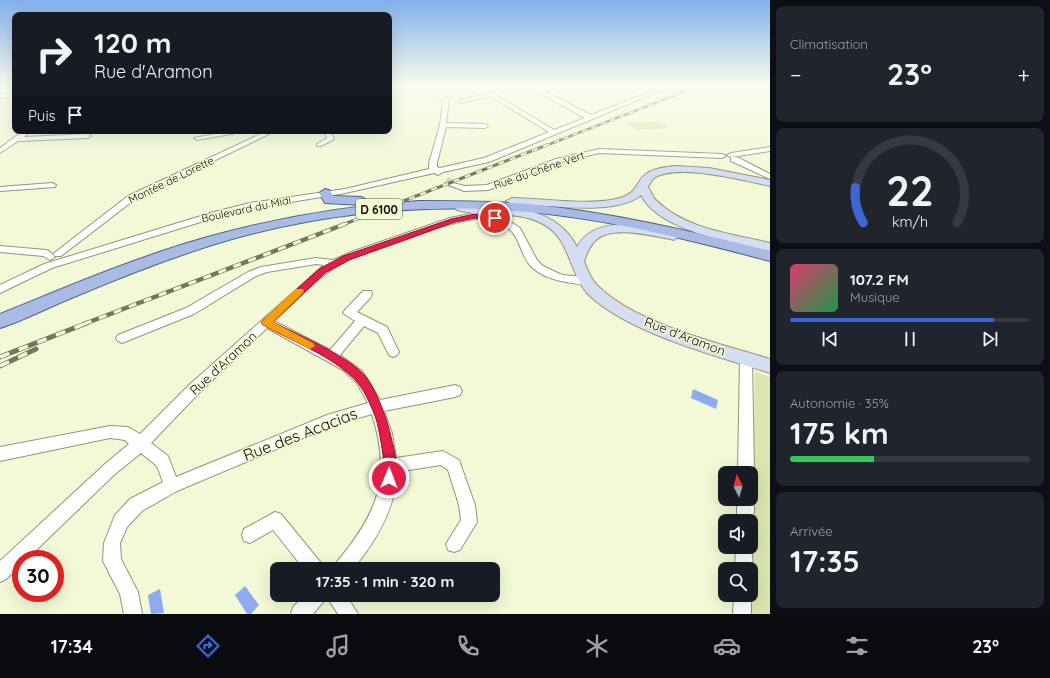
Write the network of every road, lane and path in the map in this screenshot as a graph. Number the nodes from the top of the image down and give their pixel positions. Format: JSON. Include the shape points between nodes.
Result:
{"nodes":[{"id":1,"x":444,"y":114,"type":"edge"},
{"id":2,"x":523,"y":114,"type":"edge"},
{"id":3,"x":581,"y":114,"type":"edge"},
{"id":4,"x":600,"y":114,"type":"edge"},
{"id":5,"x":589,"y":118,"type":"junction"},
{"id":6,"x":443,"y":125,"type":"junction"},
{"id":7,"x":485,"y":126,"type":"dead end"},
{"id":8,"x":553,"y":132,"type":"junction"},
{"id":9,"x":22,"y":134,"type":"edge"},
{"id":10,"x":224,"y":134,"type":"edge"},
{"id":11,"x":266,"y":134,"type":"edge"},
{"id":12,"x":328,"y":134,"type":"edge"},
{"id":13,"x":88,"y":136,"type":"dead end"},
{"id":14,"x":198,"y":138,"type":"dead end"},
{"id":15,"x":15,"y":139,"type":"junction"},
{"id":16,"x":320,"y":145,"type":"dead end"},
{"id":17,"x":770,"y":149,"type":"edge"},
{"id":18,"x":0,"y":151,"type":"edge"},
{"id":19,"x":732,"y":158,"type":"junction"},
{"id":20,"x":436,"y":171,"type":"junction"},
{"id":21,"x":739,"y":177,"type":"junction"},
{"id":22,"x":758,"y":177,"type":"junction"},
{"id":23,"x":770,"y":177,"type":"edge"},
{"id":24,"x":770,"y":183,"type":"edge"},
{"id":25,"x":52,"y":185,"type":"dead end"},
{"id":26,"x":643,"y":187,"type":"junction"},
{"id":27,"x":0,"y":189,"type":"edge"},
{"id":28,"x":325,"y":193,"type":"junction"},
{"id":29,"x":512,"y":201,"type":"junction"},
{"id":30,"x":376,"y":202,"type":"junction"},
{"id":31,"x":420,"y":206,"type":"junction"},
{"id":32,"x":770,"y":248,"type":"edge"},
{"id":33,"x":0,"y":249,"type":"edge"},
{"id":34,"x":770,"y":257,"type":"edge"},
{"id":35,"x":55,"y":259,"type":"junction"},
{"id":36,"x":577,"y":261,"type":"junction"},
{"id":37,"x":334,"y":263,"type":"junction"},
{"id":38,"x":585,"y":281,"type":"junction"},
{"id":39,"x":0,"y":289,"type":"edge"},
{"id":40,"x":367,"y":294,"type":"dead end"},
{"id":41,"x":0,"y":311,"type":"edge"},
{"id":42,"x":362,"y":320,"type":"junction"},
{"id":43,"x":0,"y":321,"type":"edge"},
{"id":44,"x":266,"y":322,"type":"junction"},
{"id":45,"x":122,"y":338,"type":"dead end"},
{"id":46,"x":394,"y":352,"type":"dead end"},
{"id":47,"x":331,"y":357,"type":"junction"},
{"id":48,"x":746,"y":358,"type":"junction"},
{"id":49,"x":770,"y":366,"type":"edge"},
{"id":50,"x":455,"y":392,"type":"dead end"},
{"id":51,"x":376,"y":407,"type":"junction"},
{"id":52,"x":140,"y":444,"type":"junction"},
{"id":53,"x":0,"y":454,"type":"edge"},
{"id":54,"x":390,"y":466,"type":"junction"},
{"id":55,"x":746,"y":466,"type":"edge"},
{"id":56,"x":172,"y":486,"type":"junction"},
{"id":57,"x":250,"y":535,"type":"dead end"},
{"id":58,"x":454,"y":544,"type":"dead end"},
{"id":59,"x":309,"y":562,"type":"edge"},
{"id":60,"x":348,"y":562,"type":"edge"},
{"id":61,"x":0,"y":573,"type":"edge"},
{"id":62,"x":311,"y":602,"type":"edge"},
{"id":63,"x":340,"y":602,"type":"edge"},
{"id":64,"x":743,"y":602,"type":"edge"},
{"id":65,"x":133,"y":614,"type":"edge"},
{"id":66,"x":300,"y":614,"type":"edge"},
{"id":67,"x":349,"y":614,"type":"edge"},
{"id":68,"x":742,"y":614,"type":"edge"}],
"edges":[{"from":1,"to":6,"type":"street"},
{"from":2,"to":8,"type":"street"},
{"from":3,"to":5,"type":"street"},
{"from":4,"to":5,"type":"street","name":"Boulevard du Midi"},
{"from":5,"to":8,"type":"street","name":"Boulevard du Midi"},
{"from":6,"to":7,"type":"street"},
{"from":6,"to":20,"type":"street","via":[[433,162]]},
{"from":8,"to":20,"type":"street","name":"Boulevard du Midi","via":[[486,160]]},
{"from":9,"to":15,"type":"street"},
{"from":10,"to":14,"type":"street"},
{"from":11,"to":35,"type":"street","name":"Montée de Lorette","via":[[131,198],[62,250]]},
{"from":12,"to":16,"type":"street","via":[[331,139]]},
{"from":13,"to":15,"type":"street"},
{"from":15,"to":18,"type":"street"},
{"from":17,"to":19,"type":"street"},
{"from":19,"to":20,"type":"street","name":"Rue du Chêne Vert","via":[[588,152],[545,165],[502,184],[466,189],[449,182]]},
{"from":19,"to":21,"type":"street","via":[[739,167]]},
{"from":19,"to":22,"type":"street"},
{"from":20,"to":28,"type":"street","name":"Boulevard du Midi"},
{"from":21,"to":22,"type":"main road"},
{"from":21,"to":26,"type":"main road","via":[[674,169],[650,176]]},
{"from":22,"to":23,"type":"street"},
{"from":22,"to":24,"type":"main road"},
{"from":25,"to":27,"type":"street"},
{"from":26,"to":29,"type":"main road","via":[[631,198],[615,202],[583,204]]},
{"from":26,"to":32,"type":"main road","via":[[651,203],[675,219]]},
{"from":28,"to":30,"type":"main road","via":[[330,200]]},
{"from":28,"to":35,"type":"street","name":"Boulevard du Midi","via":[[217,214]]},
{"from":29,"to":30,"type":"main road","number":"D 6100","via":[[453,198]]},
{"from":29,"to":32,"type":"main road","number":"D 6100","via":[[609,213]]},
{"from":30,"to":41,"type":"main road","number":"D 6100","via":[[299,212],[232,227],[129,261]]},
{"from":31,"to":34,"type":"main road","number":"D 6100","via":[[500,206],[590,216],[635,224]]},
{"from":31,"to":36,"type":"main road","via":[[498,210],[537,217],[562,233]]},
{"from":31,"to":43,"type":"main road","number":"D 6100","via":[[335,213],[239,233],[147,262]]},
{"from":33,"to":35,"type":"street","via":[[46,253]]},
{"from":34,"to":36,"type":"main road","via":[[645,230],[619,229],[598,234],[590,239]]},
{"from":35,"to":39,"type":"street","name":"Boulevard du Midi"},
{"from":36,"to":38,"type":"main road"},
{"from":37,"to":38,"type":"street","name":"Rue d'Aramon","via":[[453,220],[485,216],[503,221],[517,230],[533,262],[540,268],[560,278]]},
{"from":37,"to":44,"type":"street","name":"Rue d'Aramon"},
{"from":37,"to":45,"type":"street","via":[[316,261],[265,269],[190,311]]},
{"from":38,"to":48,"type":"main road","name":"Rue d'Aramon","via":[[591,289],[615,307],[665,331]]},
{"from":40,"to":42,"type":"street","via":[[349,313]]},
{"from":42,"to":46,"type":"street","via":[[383,330]]},
{"from":42,"to":47,"type":"street"},
{"from":44,"to":47,"type":"street"},
{"from":44,"to":52,"type":"street","name":"Rue d'Aramon"},
{"from":47,"to":51,"type":"street","via":[[364,382]]},
{"from":48,"to":49,"type":"main road","name":"Rue d'Aramon"},
{"from":48,"to":55,"type":"street"},
{"from":50,"to":51,"type":"street","name":"Rue des Acacias"},
{"from":51,"to":54,"type":"street","via":[[382,421]]},
{"from":51,"to":56,"type":"street","name":"Rue des Acacias","via":[[332,419]]},
{"from":52,"to":53,"type":"street","via":[[128,434],[110,432]]},
{"from":52,"to":56,"type":"street","via":[[163,462]]},
{"from":52,"to":61,"type":"street","name":"Rue d'Aramon"},
{"from":54,"to":58,"type":"street","via":[[443,458],[454,465],[467,505],[469,522]]},
{"from":54,"to":60,"type":"street","via":[[380,514]]},
{"from":56,"to":65,"type":"street","name":"Rue des Acacias","via":[[136,505],[121,521],[112,543],[112,561],[129,592]]},
{"from":57,"to":59,"type":"street","via":[[275,520]]},
{"from":62,"to":66,"type":"street"},
{"from":63,"to":67,"type":"street"},
{"from":64,"to":68,"type":"street"}]}
